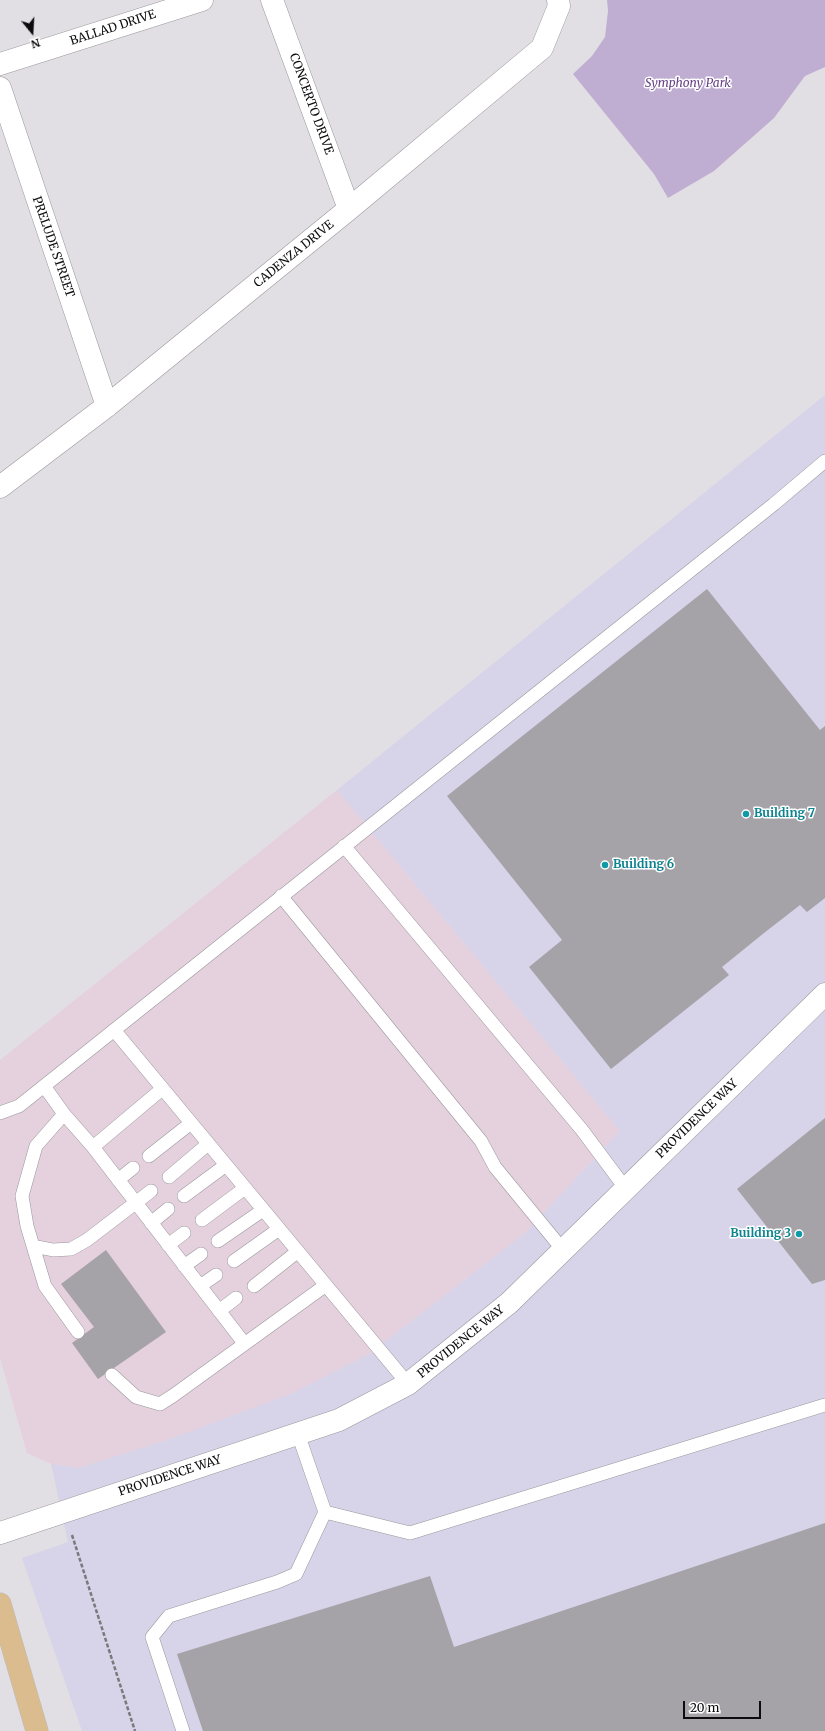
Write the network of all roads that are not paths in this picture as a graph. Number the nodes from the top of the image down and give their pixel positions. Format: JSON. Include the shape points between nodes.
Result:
{"nodes":[{"id":1,"x":202,"y":0,"type":"edge"},
{"id":2,"x":272,"y":0,"type":"edge"},
{"id":3,"x":558,"y":0,"type":"edge"},
{"id":4,"x":0,"y":64,"type":"edge"},
{"id":5,"x":0,"y":88,"type":"edge"},
{"id":6,"x":349,"y":209,"type":"junction"},
{"id":7,"x":107,"y":406,"type":"junction"},
{"id":8,"x":825,"y":461,"type":"edge"},
{"id":9,"x":0,"y":487,"type":"edge"},
{"id":10,"x":344,"y":846,"type":"junction"},
{"id":11,"x":281,"y":896,"type":"junction"},
{"id":12,"x":825,"y":994,"type":"edge"},
{"id":13,"x":114,"y":1030,"type":"junction"},
{"id":14,"x":44,"y":1086,"type":"junction"},
{"id":15,"x":162,"y":1089,"type":"junction"},
{"id":16,"x":0,"y":1113,"type":"edge"},
{"id":17,"x":64,"y":1114,"type":"junction"},
{"id":18,"x":191,"y":1123,"type":"junction"},
{"id":19,"x":208,"y":1144,"type":"junction"},
{"id":20,"x":93,"y":1146,"type":"junction"},
{"id":21,"x":149,"y":1156,"type":"dead end"},
{"id":22,"x":226,"y":1164,"type":"junction"},
{"id":23,"x":133,"y":1168,"type":"dead end"},
{"id":24,"x":169,"y":1177,"type":"dead end"},
{"id":25,"x":118,"y":1180,"type":"junction"},
{"id":26,"x":245,"y":1188,"type":"junction"},
{"id":27,"x":626,"y":1189,"type":"junction"},
{"id":28,"x":151,"y":1192,"type":"dead end"},
{"id":29,"x":184,"y":1196,"type":"dead end"},
{"id":30,"x":136,"y":1203,"type":"junction"},
{"id":31,"x":168,"y":1209,"type":"dead end"},
{"id":32,"x":263,"y":1210,"type":"junction"},
{"id":33,"x":202,"y":1220,"type":"dead end"},
{"id":34,"x":151,"y":1223,"type":"junction"},
{"id":35,"x":279,"y":1229,"type":"junction"},
{"id":36,"x":184,"y":1233,"type":"dead end"},
{"id":37,"x":218,"y":1241,"type":"dead end"},
{"id":38,"x":168,"y":1245,"type":"junction"},
{"id":39,"x":33,"y":1246,"type":"junction"},
{"id":40,"x":563,"y":1250,"type":"junction"},
{"id":41,"x":298,"y":1252,"type":"junction"},
{"id":42,"x":200,"y":1254,"type":"dead end"},
{"id":43,"x":234,"y":1261,"type":"dead end"},
{"id":44,"x":184,"y":1266,"type":"junction"},
{"id":45,"x":216,"y":1275,"type":"dead end"},
{"id":46,"x":326,"y":1285,"type":"junction"},
{"id":47,"x":200,"y":1286,"type":"junction"},
{"id":48,"x":254,"y":1286,"type":"dead end"},
{"id":49,"x":236,"y":1298,"type":"dead end"},
{"id":50,"x":219,"y":1311,"type":"junction"},
{"id":51,"x":78,"y":1332,"type":"dead end"},
{"id":52,"x":244,"y":1343,"type":"junction"},
{"id":53,"x":112,"y":1375,"type":"dead end"},
{"id":54,"x":408,"y":1384,"type":"junction"},
{"id":55,"x":825,"y":1405,"type":"edge"},
{"id":56,"x":298,"y":1434,"type":"junction"},
{"id":57,"x":325,"y":1512,"type":"junction"},
{"id":58,"x":0,"y":1533,"type":"edge"},
{"id":59,"x":0,"y":1604,"type":"edge"},
{"id":60,"x":37,"y":1731,"type":"edge"},
{"id":61,"x":183,"y":1731,"type":"edge"}],
"edges":[{"from":1,"to":4,"type":"street","name":"BALLAD DRIVE"},
{"from":2,"to":6,"type":"street","name":"CONCERTO DRIVE"},
{"from":3,"to":6,"type":"street","name":"CADENZA DRIVE","via":[[559,6],[542,48]]},
{"from":5,"to":7,"type":"street","name":"PRELUDE STREET"},
{"from":6,"to":7,"type":"street","name":"CADENZA DRIVE"},
{"from":7,"to":9,"type":"street","name":"CADENZA DRIVE"},
{"from":8,"to":10,"type":"lane"},
{"from":10,"to":11,"type":"lane"},
{"from":10,"to":27,"type":"lane","via":[[582,1130]]},
{"from":11,"to":13,"type":"lane"},
{"from":11,"to":40,"type":"lane","via":[[481,1141],[495,1167]]},
{"from":12,"to":27,"type":"street","name":"PROVIDENCE WAY"},
{"from":13,"to":14,"type":"lane"},
{"from":13,"to":15,"type":"lane"},
{"from":14,"to":16,"type":"lane","via":[[18,1106]]},
{"from":14,"to":17,"type":"lane"},
{"from":15,"to":18,"type":"lane"},
{"from":15,"to":20,"type":"lane"},
{"from":17,"to":20,"type":"lane"},
{"from":17,"to":39,"type":"lane","via":[[36,1146],[22,1196]]},
{"from":18,"to":19,"type":"lane"},
{"from":18,"to":21,"type":"lane"},
{"from":19,"to":22,"type":"lane"},
{"from":19,"to":24,"type":"lane"},
{"from":20,"to":25,"type":"lane"},
{"from":22,"to":26,"type":"lane"},
{"from":22,"to":29,"type":"lane"},
{"from":23,"to":25,"type":"lane"},
{"from":25,"to":30,"type":"lane"},
{"from":26,"to":32,"type":"lane"},
{"from":26,"to":33,"type":"lane"},
{"from":27,"to":40,"type":"street","name":"PROVIDENCE WAY"},
{"from":28,"to":30,"type":"lane"},
{"from":30,"to":34,"type":"lane"},
{"from":30,"to":39,"type":"lane","via":[[71,1249],[53,1250]]},
{"from":31,"to":34,"type":"lane"},
{"from":32,"to":35,"type":"lane"},
{"from":32,"to":37,"type":"lane"},
{"from":34,"to":38,"type":"lane"},
{"from":35,"to":41,"type":"lane"},
{"from":35,"to":43,"type":"lane"},
{"from":36,"to":38,"type":"lane"},
{"from":38,"to":44,"type":"lane"},
{"from":39,"to":51,"type":"lane","via":[[45,1286]]},
{"from":40,"to":54,"type":"street","name":"PROVIDENCE WAY","via":[[509,1303]]},
{"from":41,"to":46,"type":"lane"},
{"from":41,"to":48,"type":"lane"},
{"from":42,"to":44,"type":"lane"},
{"from":44,"to":47,"type":"lane"},
{"from":45,"to":47,"type":"lane"},
{"from":46,"to":52,"type":"lane"},
{"from":46,"to":54,"type":"lane"},
{"from":47,"to":50,"type":"lane"},
{"from":49,"to":50,"type":"lane"},
{"from":50,"to":52,"type":"lane"},
{"from":52,"to":53,"type":"lane","via":[[160,1404],[136,1397]]},
{"from":54,"to":56,"type":"street","name":"PROVIDENCE WAY","via":[[339,1420]]},
{"from":55,"to":57,"type":"lane","via":[[410,1533]]},
{"from":56,"to":57,"type":"lane"},
{"from":56,"to":58,"type":"street","name":"PROVIDENCE WAY"},
{"from":57,"to":61,"type":"lane","via":[[296,1574],[169,1616],[152,1637]]},
{"from":59,"to":60,"type":"main road"}]}
